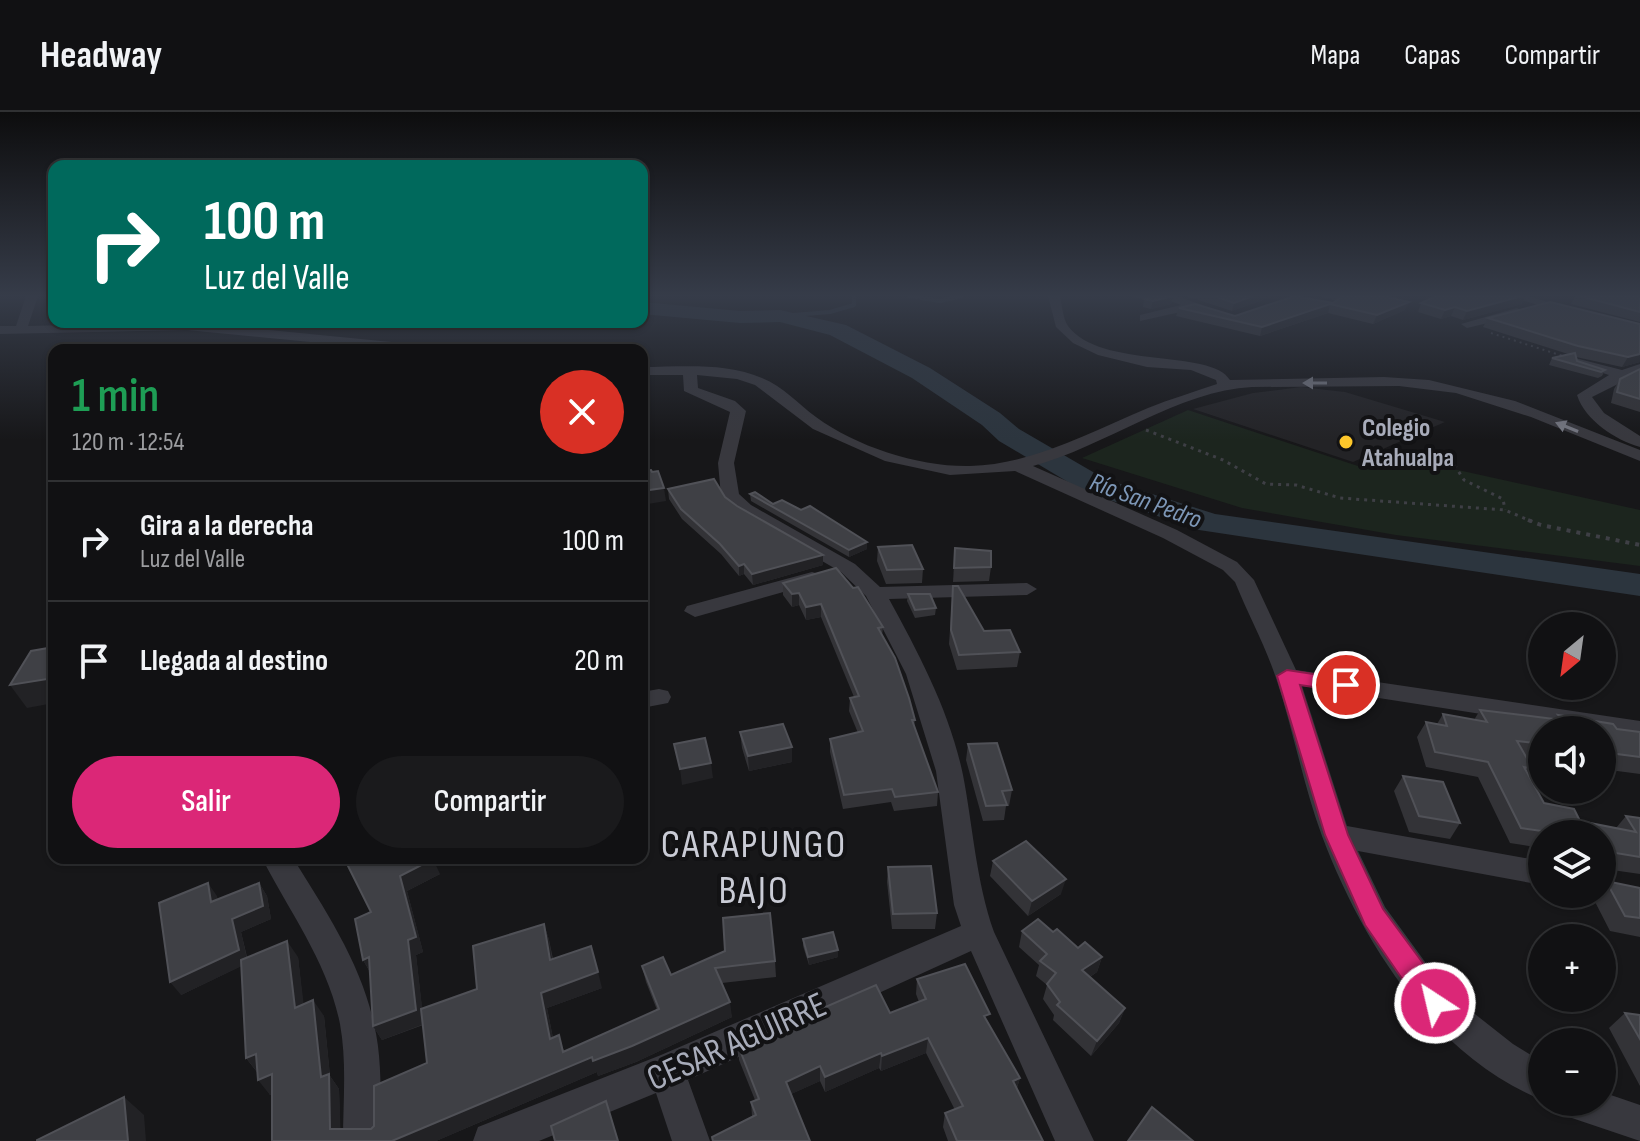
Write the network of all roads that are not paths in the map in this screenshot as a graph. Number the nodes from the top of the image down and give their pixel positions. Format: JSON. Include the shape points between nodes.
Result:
{"nodes":[{"id":1,"x":1088,"y":344,"type":"edge"},
{"id":2,"x":1580,"y":361,"type":"edge"},
{"id":3,"x":1640,"y":368,"type":"edge"},
{"id":4,"x":648,"y":371,"type":"edge"},
{"id":5,"x":690,"y":372,"type":"junction"},
{"id":6,"x":1618,"y":376,"type":"junction"},
{"id":7,"x":1224,"y":385,"type":"junction"},
{"id":8,"x":1640,"y":385,"type":"edge"},
{"id":9,"x":1640,"y":442,"type":"edge"},
{"id":10,"x":1640,"y":456,"type":"edge"},
{"id":11,"x":1024,"y":464,"type":"junction"},
{"id":12,"x":848,"y":568,"type":"junction"},
{"id":13,"x":1027,"y":589,"type":"dead end"},
{"id":14,"x":875,"y":593,"type":"junction"},
{"id":15,"x":695,"y":611,"type":"dead end"},
{"id":16,"x":1287,"y":676,"type":"junction"},
{"id":17,"x":1640,"y":730,"type":"edge"},
{"id":18,"x":1336,"y":835,"type":"junction"},
{"id":19,"x":281,"y":864,"type":"edge"},
{"id":20,"x":1528,"y":870,"type":"edge"},
{"id":21,"x":979,"y":933,"type":"junction"},
{"id":22,"x":667,"y":1071,"type":"junction"},
{"id":23,"x":1528,"y":1074,"type":"edge"},
{"id":24,"x":1616,"y":1116,"type":"edge"},
{"id":25,"x":1640,"y":1124,"type":"edge"},
{"id":26,"x":362,"y":1141,"type":"edge"},
{"id":27,"x":492,"y":1141,"type":"edge"},
{"id":28,"x":691,"y":1141,"type":"edge"},
{"id":29,"x":1075,"y":1141,"type":"edge"}],
"edges":[{"from":1,"to":7,"type":"street","via":[[1125,359],[1210,371]]},
{"from":2,"to":6,"type":"street"},
{"from":3,"to":6,"type":"street"},
{"from":4,"to":5,"type":"street"},
{"from":5,"to":11,"type":"street","via":[[752,378],[819,426],[918,465],[970,471]]},
{"from":5,"to":12,"type":"street","via":[[689,388],[738,411],[726,463],[730,496]]},
{"from":6,"to":8,"type":"street"},
{"from":6,"to":9,"type":"street","via":[[1584,395],[1585,404]]},
{"from":10,"to":7,"type":"street","one_way":true,"via":[[1505,403],[1430,384]]},
{"from":7,"to":11,"type":"street","via":[[1081,446]]},
{"from":11,"to":16,"type":"street","via":[[1230,566],[1250,592]]},
{"from":12,"to":14,"type":"street"},
{"from":12,"to":15,"type":"street"},
{"from":13,"to":14,"type":"street"},
{"from":14,"to":21,"type":"street","via":[[918,674],[949,771],[969,905]]},
{"from":16,"to":17,"type":"street"},
{"from":16,"to":18,"type":"street"},
{"from":18,"to":20,"type":"street"},
{"from":18,"to":23,"type":"street","via":[[1374,917],[1435,1003]]},
{"from":19,"to":26,"type":"street","via":[[347,986],[357,1026]]},
{"from":21,"to":22,"type":"street","name":"CESAR AGUIRRE"},
{"from":21,"to":29,"type":"street"},
{"from":22,"to":27,"type":"street","name":"CESAR AGUIRRE"},
{"from":22,"to":28,"type":"street"},
{"from":24,"to":25,"type":"street"}]}
